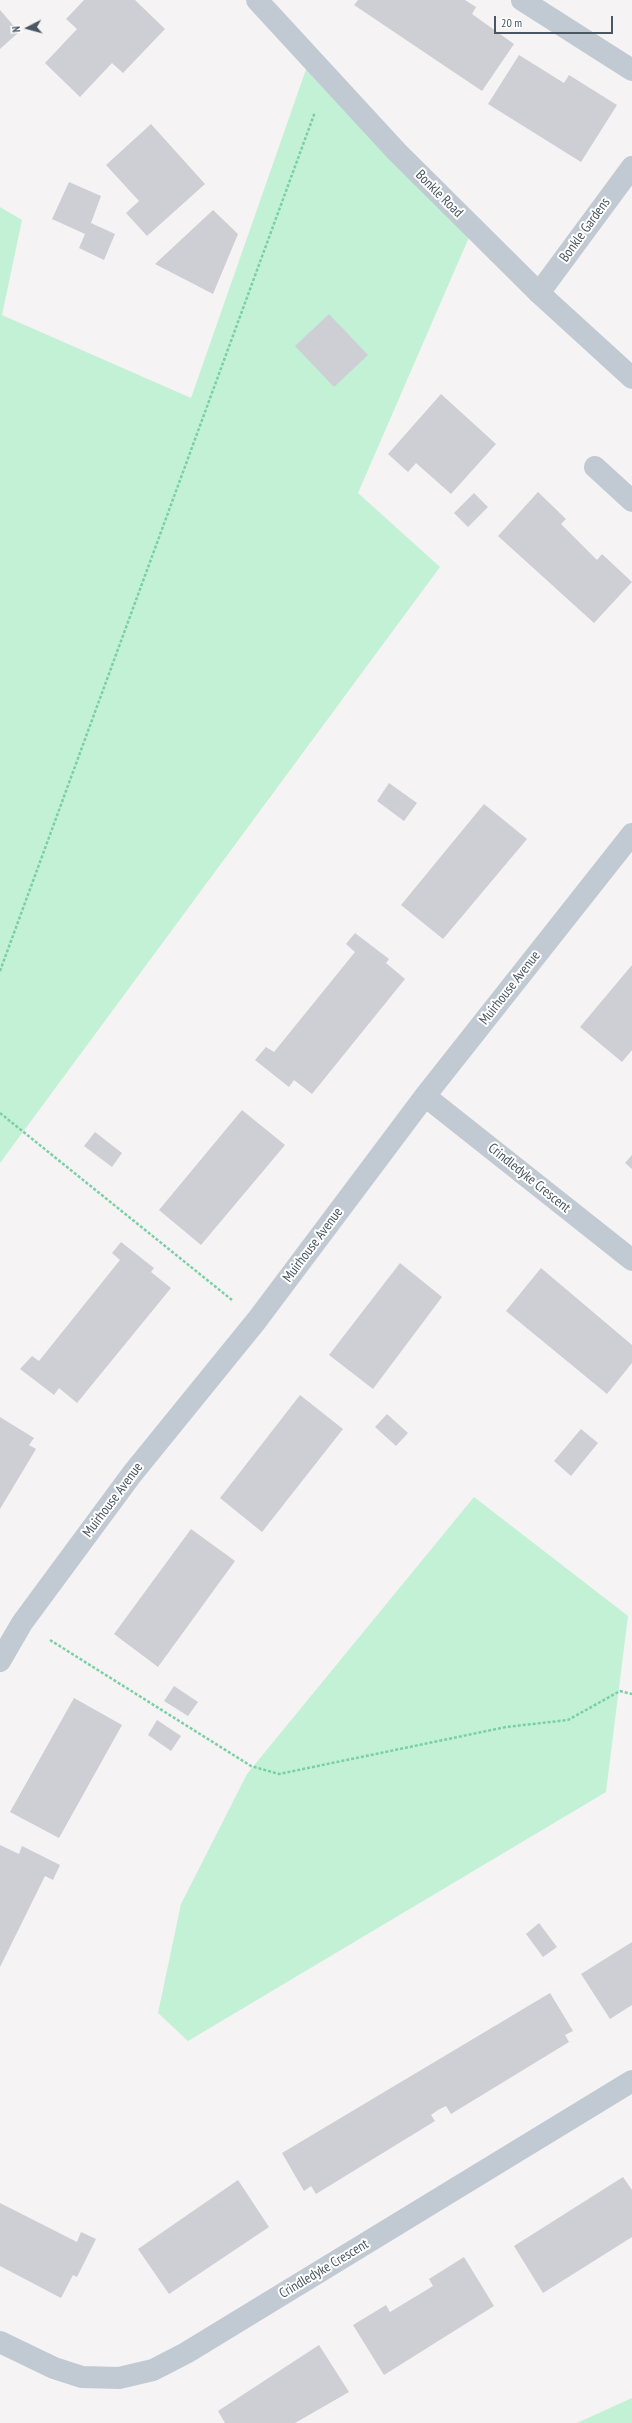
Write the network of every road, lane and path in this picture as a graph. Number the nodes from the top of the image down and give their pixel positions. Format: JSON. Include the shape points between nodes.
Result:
{"nodes":[{"id":1,"x":257,"y":0,"type":"edge"},
{"id":2,"x":522,"y":0,"type":"edge"},
{"id":3,"x":632,"y":70,"type":"edge"},
{"id":4,"x":328,"y":77,"type":"junction"},
{"id":5,"x":632,"y":167,"type":"edge"},
{"id":6,"x":539,"y":293,"type":"junction"},
{"id":7,"x":632,"y":378,"type":"edge"},
{"id":8,"x":595,"y":467,"type":"dead end"},
{"id":9,"x":632,"y":501,"type":"edge"},
{"id":10,"x":632,"y":834,"type":"edge"},
{"id":11,"x":0,"y":971,"type":"edge"},
{"id":12,"x":425,"y":1096,"type":"junction"},
{"id":13,"x":0,"y":1113,"type":"edge"},
{"id":14,"x":632,"y":1260,"type":"edge"},
{"id":15,"x":257,"y":1320,"type":"junction"},
{"id":16,"x":22,"y":1622,"type":"junction"},
{"id":17,"x":0,"y":1661,"type":"edge"},
{"id":18,"x":632,"y":1694,"type":"edge"},
{"id":19,"x":632,"y":2081,"type":"edge"},
{"id":20,"x":0,"y":2342,"type":"edge"}],
"edges":[{"from":1,"to":4,"type":"street","name":"Bonkle Road"},
{"from":2,"to":3,"type":"street"},
{"from":4,"to":6,"type":"street","name":"Bonkle Road","via":[[397,152]]},
{"from":4,"to":11,"type":"path"},
{"from":5,"to":6,"type":"street","name":"Bonkle Gardens"},
{"from":6,"to":7,"type":"street","name":"Bonkle Road"},
{"from":8,"to":9,"type":"street"},
{"from":10,"to":12,"type":"street","name":"Muirhouse Avenue"},
{"from":12,"to":14,"type":"street","name":"Crindledyke Crescent"},
{"from":12,"to":15,"type":"street","name":"Muirhouse Avenue"},
{"from":13,"to":15,"type":"path"},
{"from":15,"to":16,"type":"street","name":"Muirhouse Avenue","via":[[132,1474]]},
{"from":16,"to":17,"type":"street","name":"Muirhouse Avenue"},
{"from":16,"to":18,"type":"path","via":[[251,1766],[279,1774],[506,1727],[568,1720],[620,1691]]},
{"from":19,"to":20,"type":"street","name":"Crindledyke Crescent","via":[[186,2353],[153,2370],[119,2378],[82,2377],[54,2368]]}]}
